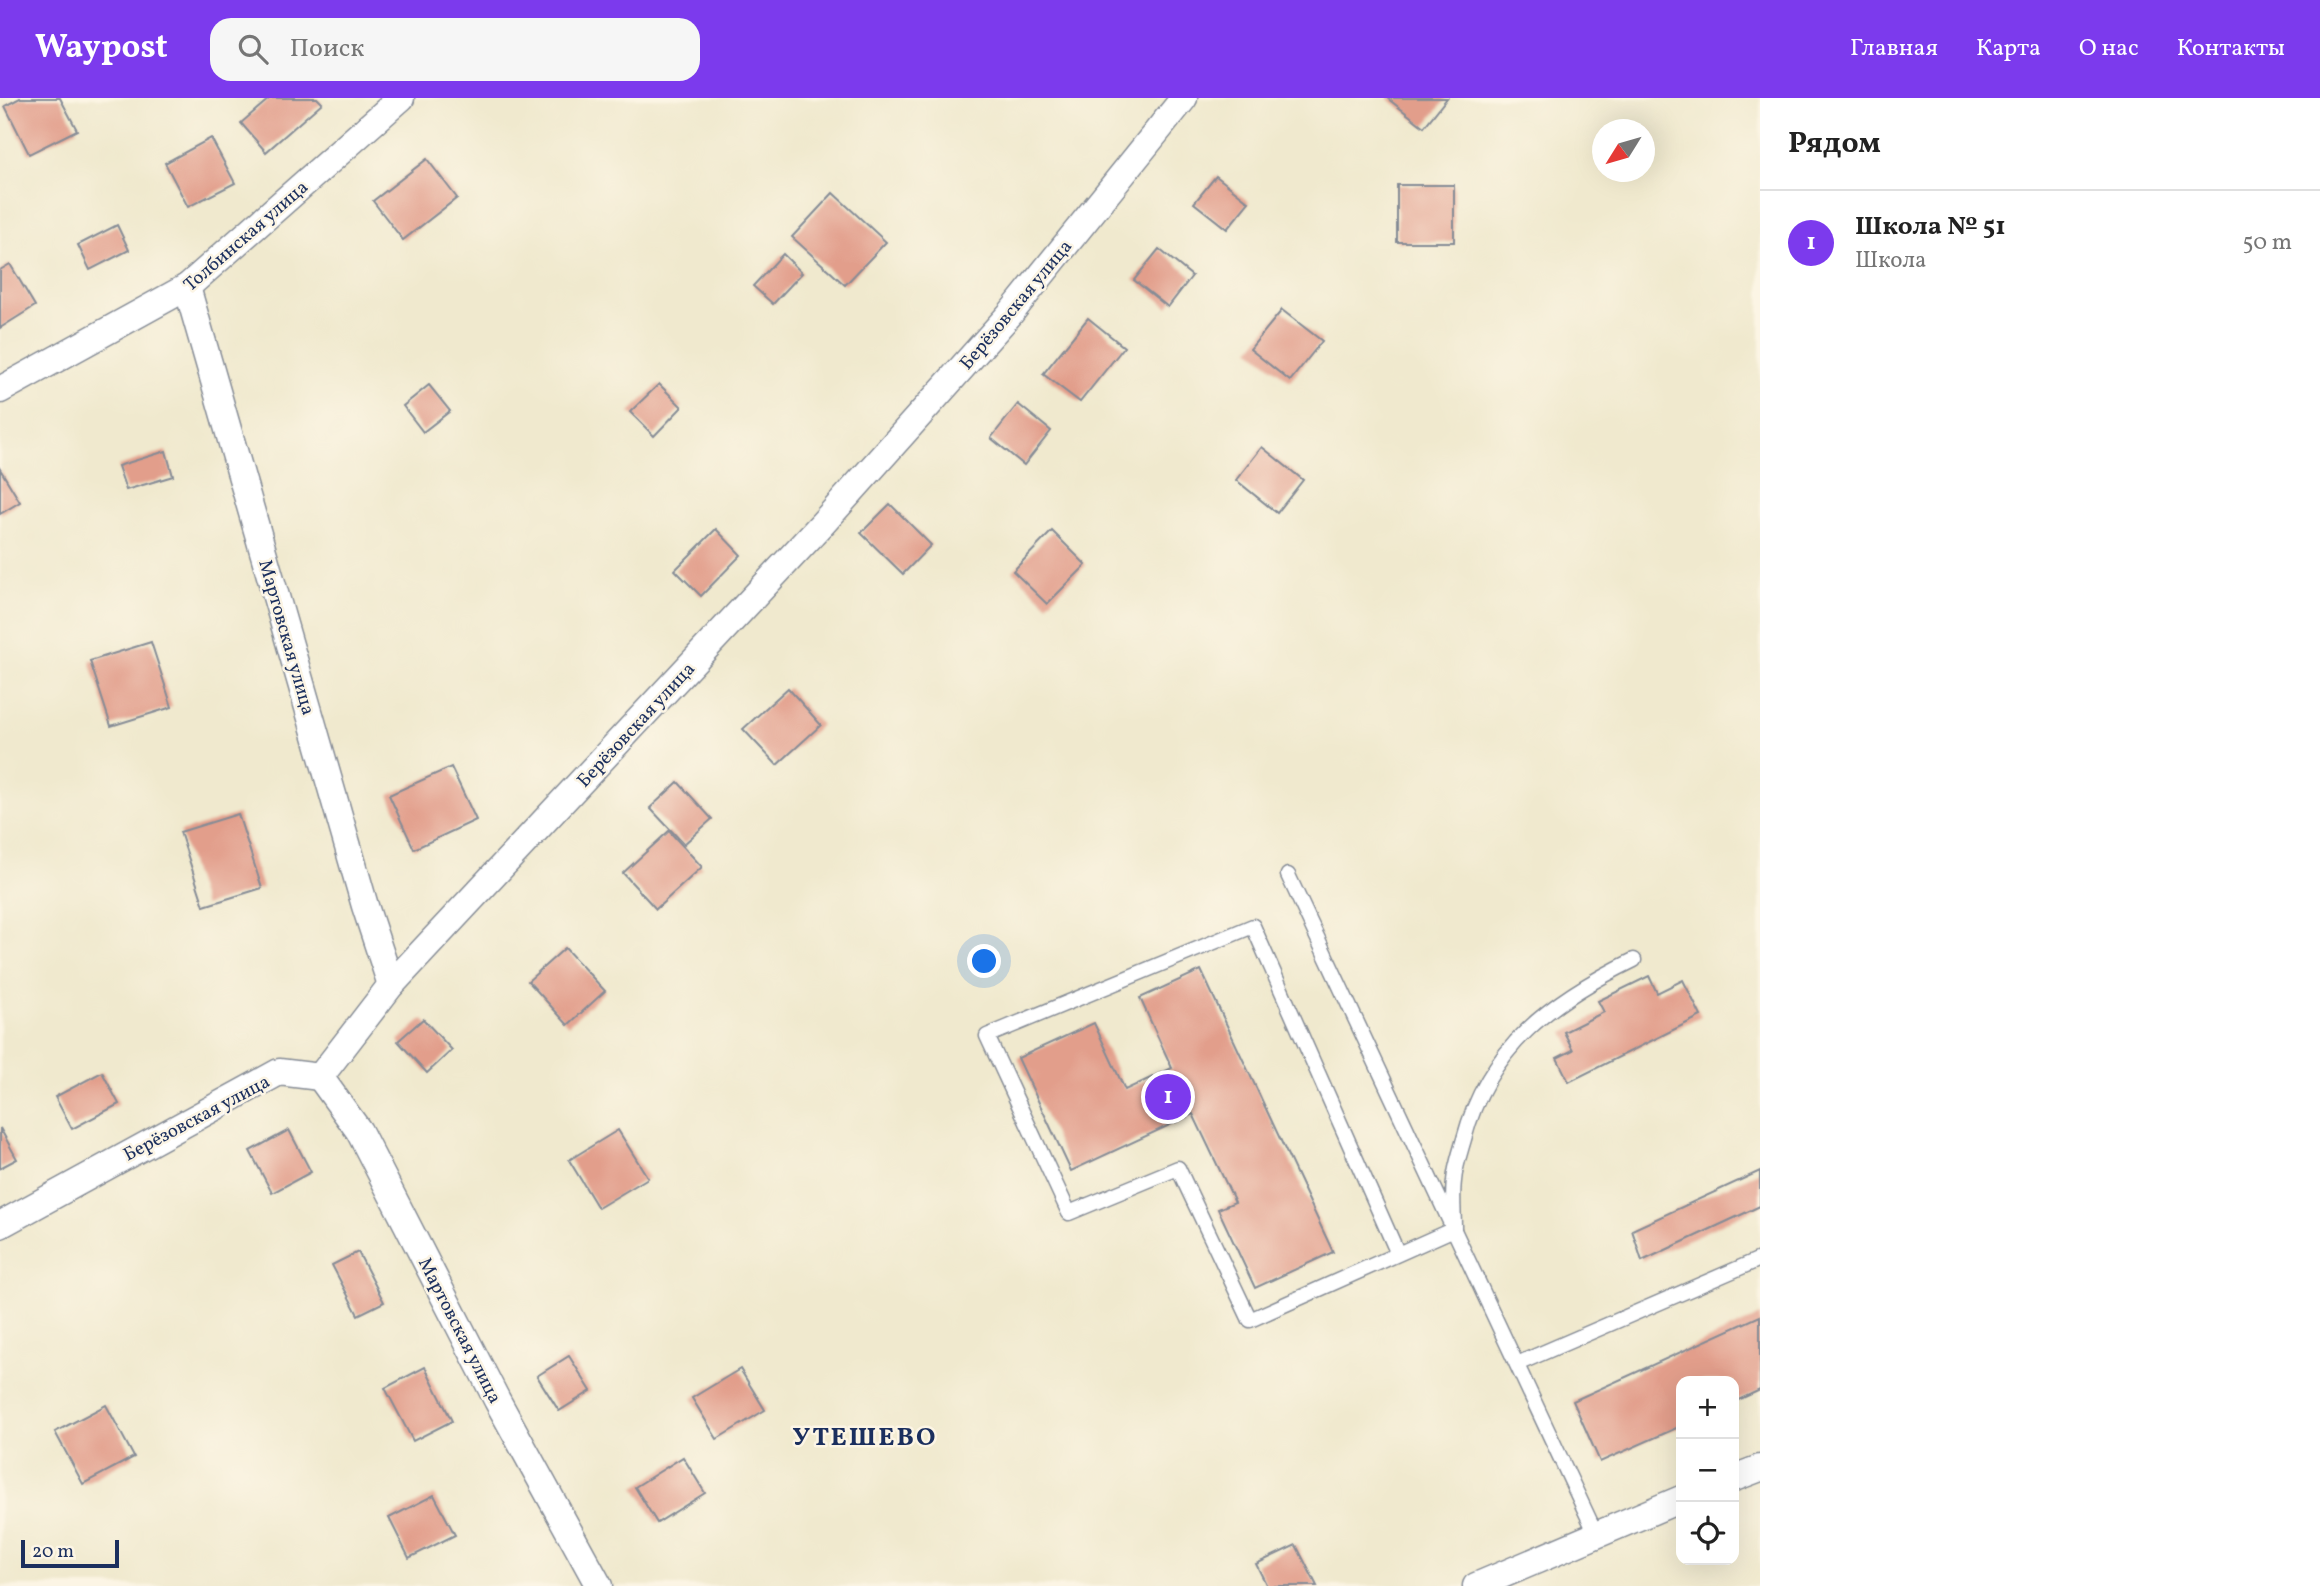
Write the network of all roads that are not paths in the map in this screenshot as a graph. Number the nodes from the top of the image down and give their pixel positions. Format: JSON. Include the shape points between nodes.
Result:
{"nodes":[{"id":1,"x":401,"y":98,"type":"edge"},
{"id":2,"x":1184,"y":98,"type":"edge"},
{"id":3,"x":187,"y":287,"type":"junction"},
{"id":4,"x":0,"y":390,"type":"edge"},
{"id":5,"x":1288,"y":875,"type":"dead end"},
{"id":6,"x":1634,"y":960,"type":"dead end"},
{"id":7,"x":391,"y":985,"type":"junction"},
{"id":8,"x":320,"y":1077,"type":"junction"},
{"id":9,"x":0,"y":1225,"type":"edge"},
{"id":10,"x":1454,"y":1229,"type":"junction"},
{"id":11,"x":1398,"y":1254,"type":"junction"},
{"id":12,"x":1760,"y":1259,"type":"edge"},
{"id":13,"x":1517,"y":1364,"type":"junction"},
{"id":14,"x":1760,"y":1468,"type":"edge"},
{"id":15,"x":1739,"y":1476,"type":"edge"},
{"id":16,"x":1676,"y":1502,"type":"edge"},
{"id":17,"x":1596,"y":1534,"type":"junction"},
{"id":18,"x":599,"y":1586,"type":"edge"},
{"id":19,"x":1476,"y":1586,"type":"edge"}],
"edges":[{"from":1,"to":3,"type":"street","name":"Толбинская улица"},
{"from":2,"to":7,"type":"street","name":"Берёзовская улица","via":[[1010,314],[823,523]]},
{"from":3,"to":4,"type":"street","name":"Толбинская улица"},
{"from":3,"to":7,"type":"street","name":"Мартовская улица"},
{"from":5,"to":10,"type":"lane"},
{"from":6,"to":10,"type":"lane","via":[[1592,980],[1547,1010],[1506,1050],[1471,1113],[1454,1179]]},
{"from":7,"to":8,"type":"street","name":"Берёзовская улица"},
{"from":8,"to":9,"type":"street","name":"Берёзовская улица","via":[[279,1072]]},
{"from":8,"to":18,"type":"street","name":"Мартовская улица","via":[[359,1131],[497,1401]]},
{"from":10,"to":11,"type":"lane"},
{"from":10,"to":13,"type":"lane"},
{"from":11,"to":11,"type":"lane","via":[[1253,926],[987,1036],[1069,1213],[1178,1168],[1250,1320]]},
{"from":12,"to":13,"type":"lane"},
{"from":13,"to":17,"type":"lane"},
{"from":14,"to":15,"type":"street"},
{"from":16,"to":17,"type":"street"},
{"from":17,"to":19,"type":"street"}]}
